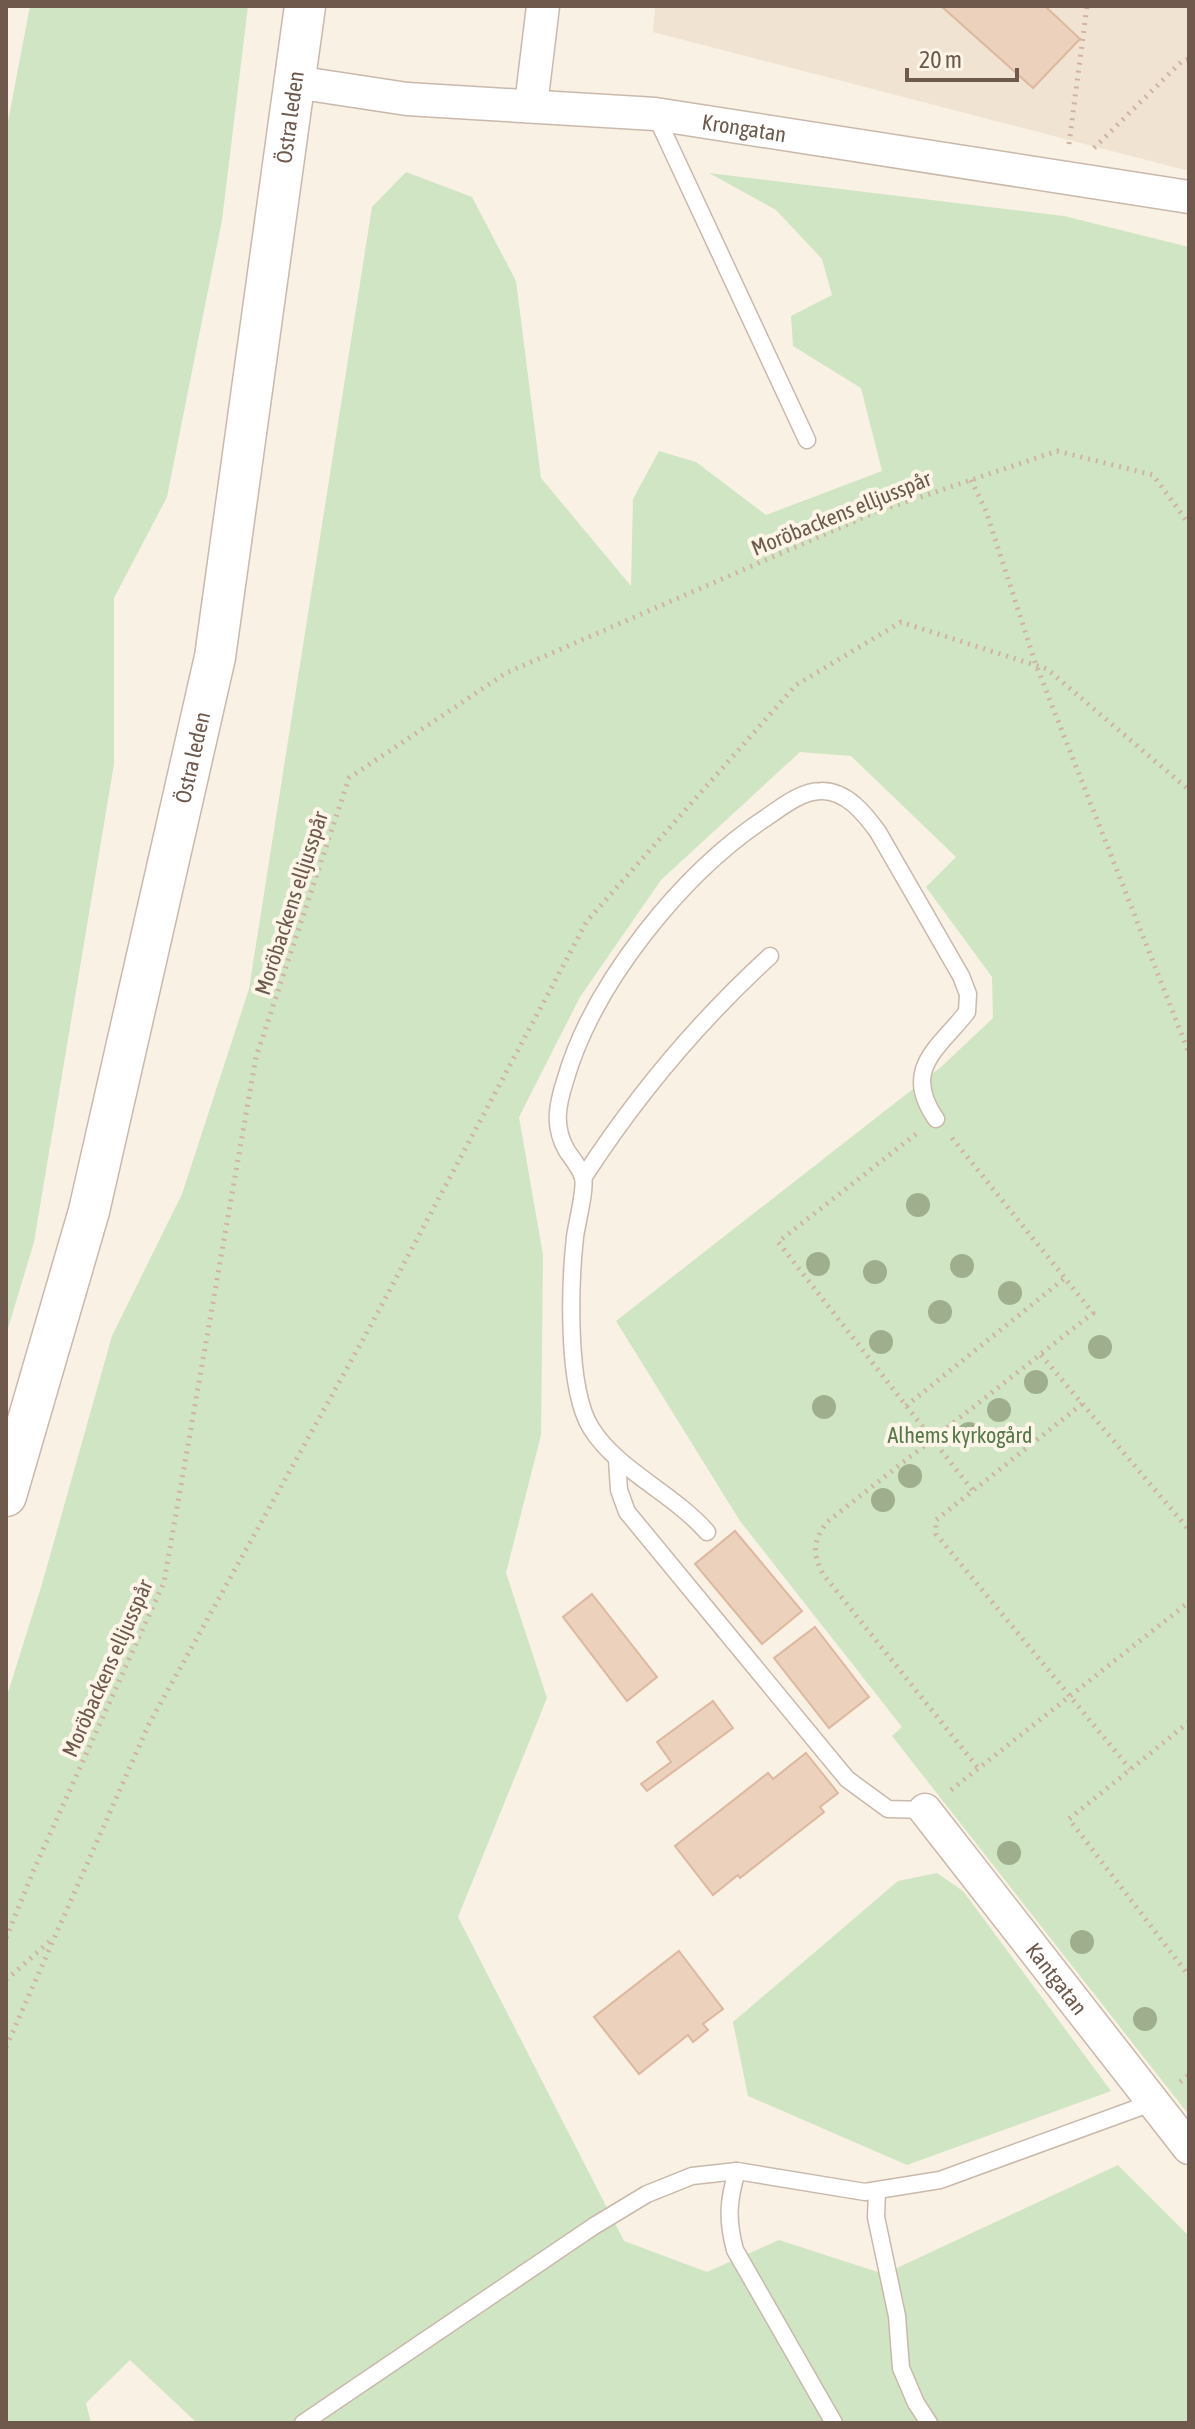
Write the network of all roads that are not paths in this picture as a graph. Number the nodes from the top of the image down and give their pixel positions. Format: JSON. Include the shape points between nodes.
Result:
{"nodes":[{"id":1,"x":305,"y":6,"type":"edge"},
{"id":2,"x":543,"y":6,"type":"edge"},
{"id":3,"x":295,"y":82,"type":"junction"},
{"id":4,"x":531,"y":105,"type":"junction"},
{"id":5,"x":655,"y":114,"type":"junction"},
{"id":6,"x":1189,"y":197,"type":"edge"},
{"id":7,"x":807,"y":440,"type":"dead end"},
{"id":8,"x":770,"y":956,"type":"dead end"},
{"id":9,"x":936,"y":1119,"type":"road end"},
{"id":10,"x":583,"y":1178,"type":"junction"},
{"id":11,"x":617,"y":1459,"type":"junction"},
{"id":12,"x":6,"y":1496,"type":"edge"},
{"id":13,"x":707,"y":1532,"type":"dead end"},
{"id":14,"x":925,"y":1810,"type":"joint"},
{"id":15,"x":1154,"y":2102,"type":"junction"},
{"id":16,"x":1189,"y":2148,"type":"edge"},
{"id":17,"x":737,"y":2171,"type":"junction"},
{"id":18,"x":877,"y":2191,"type":"junction"},
{"id":19,"x":303,"y":2423,"type":"edge"},
{"id":20,"x":834,"y":2423,"type":"edge"},
{"id":21,"x":929,"y":2423,"type":"edge"}],
"edges":[{"from":1,"to":3,"type":"street","name":"Östra leden"},
{"from":2,"to":4,"type":"street"},
{"from":3,"to":4,"type":"street","name":"Krongatan","via":[[407,99]]},
{"from":3,"to":12,"type":"street","name":"Östra leden","via":[[215,657],[89,1211]]},
{"from":4,"to":5,"type":"street","name":"Krongatan"},
{"from":5,"to":6,"type":"street","name":"Krongatan"},
{"from":5,"to":7,"type":"lane"},
{"from":8,"to":10,"type":"lane","via":[[680,1048]]},
{"from":9,"to":10,"type":"lane","via":[[922,1087],[925,1067],[936,1043],[967,1012],[965,985],[878,832],[845,798],[823,790],[802,796],[748,829],[693,877],[610,985],[583,1033],[555,1118],[562,1143]]},
{"from":10,"to":11,"type":"lane","via":[[575,1240],[573,1355],[590,1427]]},
{"from":11,"to":13,"type":"lane","via":[[691,1513]]},
{"from":11,"to":14,"type":"lane","via":[[627,1512],[847,1779],[888,1809]]},
{"from":14,"to":15,"type":"street","name":"Kantgatan"},
{"from":15,"to":16,"type":"street","name":"Kantgatan"},
{"from":15,"to":18,"type":"lane","via":[[940,2180]]},
{"from":17,"to":18,"type":"lane"},
{"from":17,"to":19,"type":"lane","via":[[692,2176],[647,2194]]},
{"from":17,"to":20,"type":"lane","via":[[728,2198],[735,2250]]},
{"from":18,"to":21,"type":"lane","via":[[876,2217],[897,2316],[901,2368]]}]}
